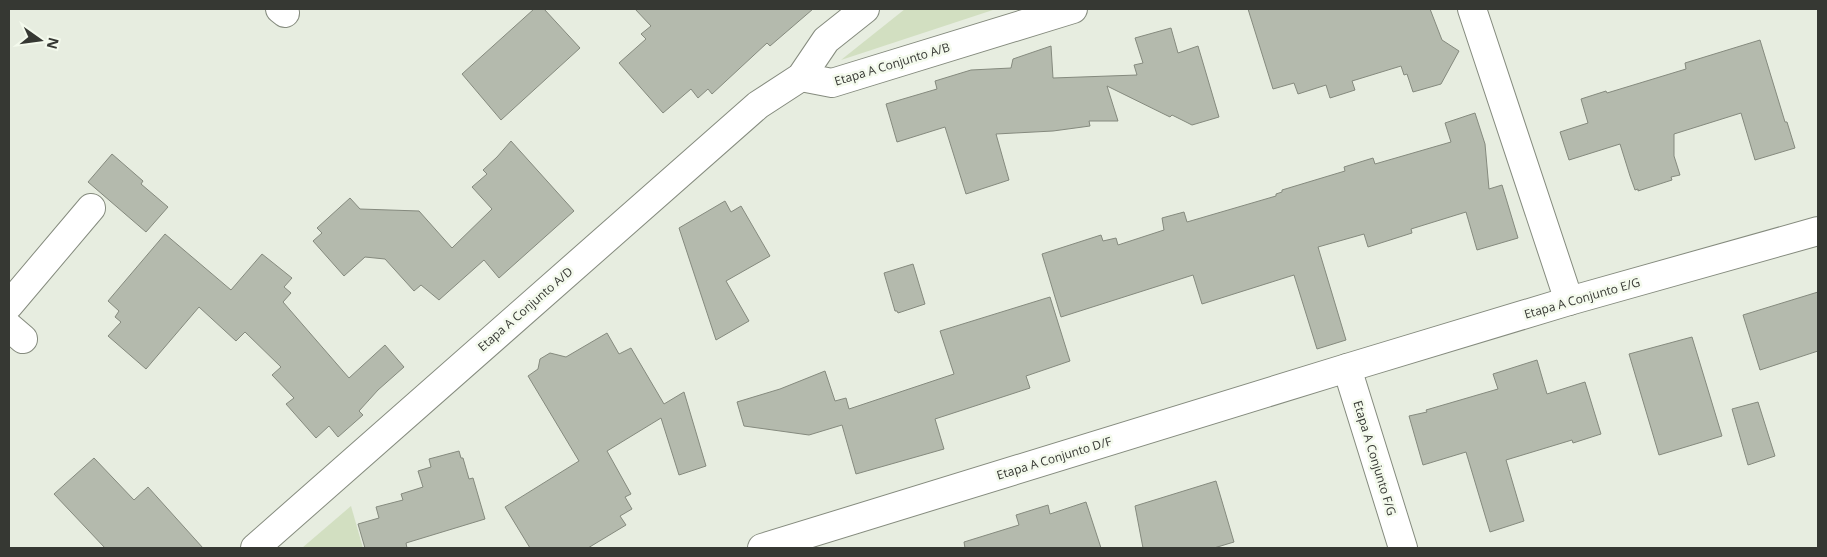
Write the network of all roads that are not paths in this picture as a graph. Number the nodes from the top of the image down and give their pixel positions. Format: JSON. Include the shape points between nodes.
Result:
{"nodes":[{"id":1,"x":865,"y":9,"type":"edge"},
{"id":2,"x":1073,"y":9,"type":"edge"},
{"id":3,"x":1472,"y":9,"type":"edge"},
{"id":4,"x":801,"y":78,"type":"junction"},
{"id":5,"x":91,"y":208,"type":"dead end"},
{"id":6,"x":1818,"y":231,"type":"edge"},
{"id":7,"x":1569,"y":301,"type":"junction"},
{"id":8,"x":9,"y":305,"type":"edge"},
{"id":9,"x":1347,"y":368,"type":"junction"},
{"id":10,"x":772,"y":547,"type":"edge"},
{"id":11,"x":255,"y":548,"type":"edge"},
{"id":12,"x":1403,"y":548,"type":"edge"}],
"edges":[{"from":1,"to":4,"type":"street","via":[[826,40]]},
{"from":2,"to":4,"type":"street","name":"Etapa A Conjunto A/B","via":[[832,83]]},
{"from":3,"to":7,"type":"street"},
{"from":4,"to":11,"type":"street","name":"Etapa A Conjunto A/D","via":[[758,105]]},
{"from":5,"to":8,"type":"street"},
{"from":6,"to":7,"type":"street","name":"Etapa A Conjunto E/G"},
{"from":7,"to":9,"type":"street","name":"Etapa A Conjunto E/G"},
{"from":9,"to":10,"type":"street","name":"Etapa A Conjunto D/F"},
{"from":9,"to":12,"type":"street","name":"Etapa A Conjunto F/G"}]}
